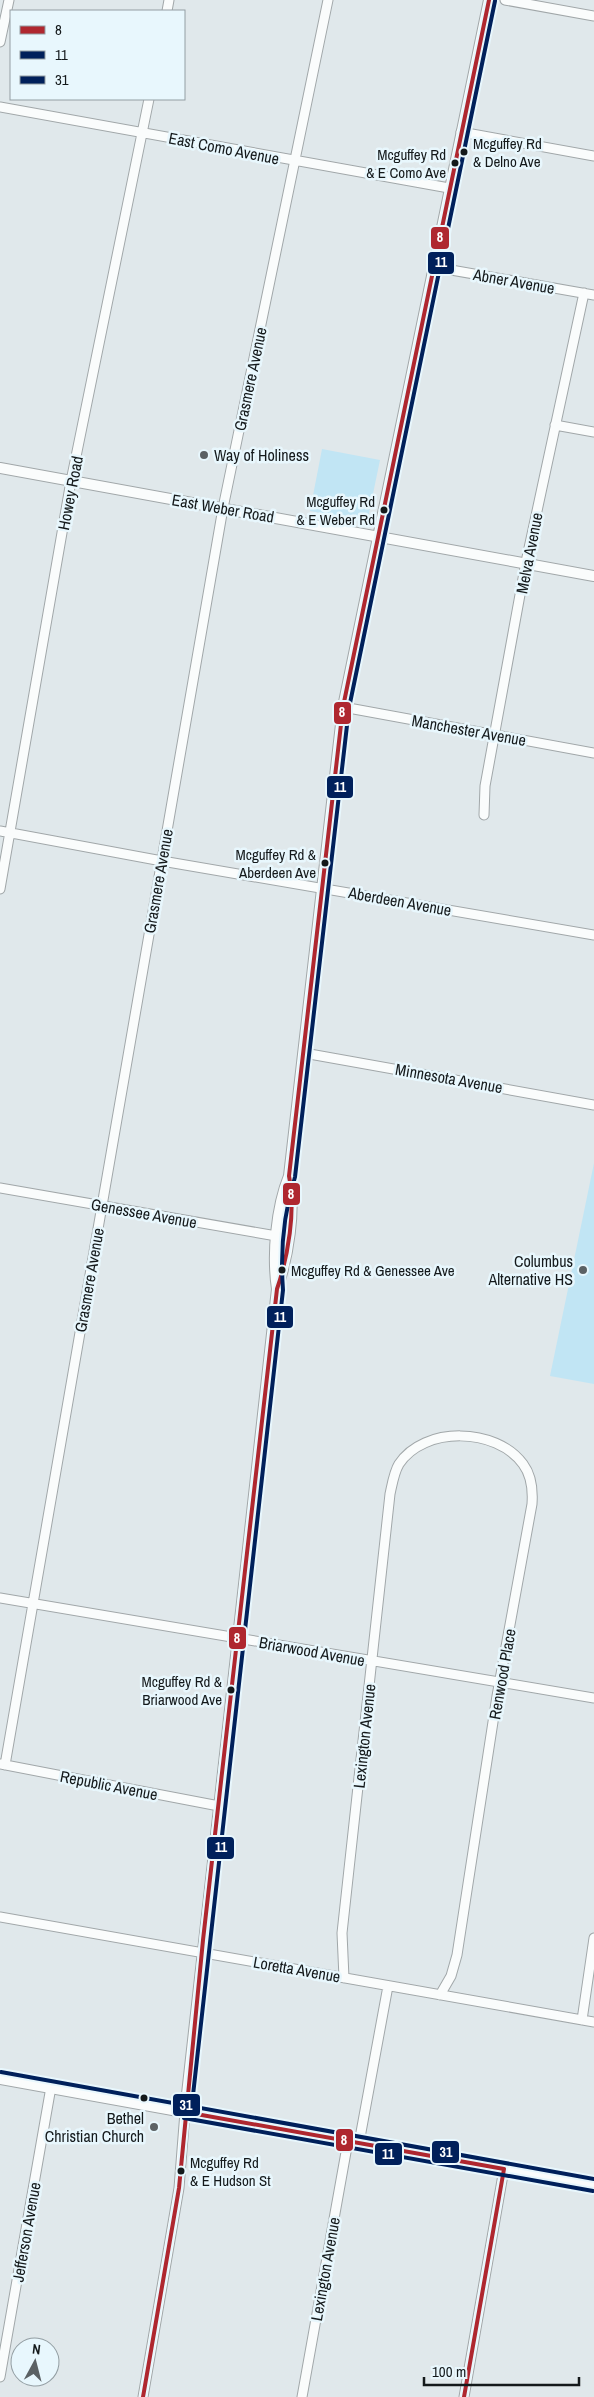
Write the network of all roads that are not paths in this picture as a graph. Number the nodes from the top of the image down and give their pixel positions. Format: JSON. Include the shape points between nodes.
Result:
{"nodes":[{"id":1,"x":9,"y":0,"type":"edge"},
{"id":2,"x":328,"y":0,"type":"edge"},
{"id":3,"x":489,"y":0,"type":"edge"},
{"id":4,"x":504,"y":0,"type":"edge"},
{"id":5,"x":594,"y":16,"type":"edge"},
{"id":6,"x":0,"y":42,"type":"edge"},
{"id":7,"x":148,"y":100,"type":"edge"},
{"id":8,"x":0,"y":107,"type":"edge"},
{"id":9,"x":142,"y":132,"type":"junction"},
{"id":10,"x":462,"y":132,"type":"junction"},
{"id":11,"x":594,"y":156,"type":"edge"},
{"id":12,"x":295,"y":162,"type":"junction"},
{"id":13,"x":449,"y":188,"type":"junction"},
{"id":14,"x":434,"y":266,"type":"junction"},
{"id":15,"x":584,"y":293,"type":"junction"},
{"id":16,"x":594,"y":295,"type":"edge"},
{"id":17,"x":555,"y":425,"type":"junction"},
{"id":18,"x":594,"y":432,"type":"edge"},
{"id":19,"x":0,"y":468,"type":"edge"},
{"id":20,"x":72,"y":481,"type":"junction"},
{"id":21,"x":223,"y":508,"type":"junction"},
{"id":22,"x":377,"y":536,"type":"junction"},
{"id":23,"x":526,"y":564,"type":"junction"},
{"id":24,"x":594,"y":576,"type":"edge"},
{"id":25,"x":343,"y":707,"type":"junction"},
{"id":26,"x":495,"y":735,"type":"junction"},
{"id":27,"x":594,"y":753,"type":"edge"},
{"id":28,"x":484,"y":815,"type":"dead end"},
{"id":29,"x":0,"y":831,"type":"edge"},
{"id":30,"x":10,"y":833,"type":"junction"},
{"id":31,"x":162,"y":861,"type":"junction"},
{"id":32,"x":322,"y":888,"type":"junction"},
{"id":33,"x":0,"y":889,"type":"edge"},
{"id":34,"x":594,"y":935,"type":"edge"},
{"id":35,"x":304,"y":1053,"type":"junction"},
{"id":36,"x":594,"y":1105,"type":"edge"},
{"id":37,"x":0,"y":1188,"type":"edge"},
{"id":38,"x":102,"y":1206,"type":"junction"},
{"id":39,"x":282,"y":1237,"type":"junction"},
{"id":40,"x":419,"y":1444,"type":"joint"},
{"id":41,"x":0,"y":1598,"type":"edge"},
{"id":42,"x":32,"y":1603,"type":"junction"},
{"id":43,"x":238,"y":1638,"type":"junction"},
{"id":44,"x":372,"y":1662,"type":"junction"},
{"id":45,"x":500,"y":1683,"type":"junction"},
{"id":46,"x":594,"y":1698,"type":"edge"},
{"id":47,"x":3,"y":1765,"type":"edge"},
{"id":48,"x":219,"y":1806,"type":"junction"},
{"id":49,"x":0,"y":1917,"type":"edge"},
{"id":50,"x":594,"y":1938,"type":"edge"},
{"id":51,"x":202,"y":1953,"type":"junction"},
{"id":52,"x":344,"y":1978,"type":"junction"},
{"id":53,"x":388,"y":1986,"type":"junction"},
{"id":54,"x":440,"y":1995,"type":"junction"},
{"id":55,"x":582,"y":2020,"type":"junction"},
{"id":56,"x":594,"y":2022,"type":"edge"},
{"id":57,"x":0,"y":2078,"type":"edge"},
{"id":58,"x":51,"y":2087,"type":"junction"},
{"id":59,"x":185,"y":2112,"type":"junction"},
{"id":60,"x":354,"y":2142,"type":"junction"},
{"id":61,"x":504,"y":2169,"type":"junction"},
{"id":62,"x":594,"y":2185,"type":"edge"},
{"id":63,"x":0,"y":2377,"type":"edge"},
{"id":64,"x":142,"y":2397,"type":"edge"},
{"id":65,"x":302,"y":2397,"type":"edge"},
{"id":66,"x":464,"y":2397,"type":"edge"}],
"edges":[{"from":1,"to":6,"type":"street"},
{"from":2,"to":12,"type":"street","name":"Grasmere Avenue"},
{"from":3,"to":10,"type":"street"},
{"from":4,"to":5,"type":"street"},
{"from":7,"to":9,"type":"street","name":"Howey Road"},
{"from":8,"to":9,"type":"street","name":"East Como Avenue"},
{"from":9,"to":12,"type":"street","name":"East Como Avenue"},
{"from":9,"to":20,"type":"street","name":"Howey Road"},
{"from":10,"to":11,"type":"street"},
{"from":10,"to":13,"type":"street"},
{"from":12,"to":13,"type":"street","name":"East Como Avenue"},
{"from":12,"to":21,"type":"street","name":"Grasmere Avenue"},
{"from":13,"to":14,"type":"street"},
{"from":14,"to":15,"type":"street","name":"Abner Avenue"},
{"from":14,"to":22,"type":"street"},
{"from":15,"to":16,"type":"street","name":"Abner Avenue"},
{"from":15,"to":17,"type":"street","name":"Melva Avenue"},
{"from":17,"to":18,"type":"street"},
{"from":17,"to":23,"type":"street","name":"Melva Avenue"},
{"from":19,"to":20,"type":"street","name":"East Weber Road"},
{"from":20,"to":21,"type":"street","name":"East Weber Road"},
{"from":20,"to":30,"type":"street","name":"Howey Road"},
{"from":21,"to":22,"type":"street","name":"East Weber Road"},
{"from":21,"to":31,"type":"street","name":"Grasmere Avenue"},
{"from":22,"to":23,"type":"street","name":"East Weber Road"},
{"from":22,"to":25,"type":"street"},
{"from":23,"to":24,"type":"street","name":"East Weber Road"},
{"from":23,"to":26,"type":"street","name":"Melva Avenue"},
{"from":25,"to":26,"type":"street","name":"Manchester Avenue"},
{"from":25,"to":32,"type":"street"},
{"from":26,"to":27,"type":"street","name":"Manchester Avenue"},
{"from":26,"to":28,"type":"street","name":"Melva Avenue","via":[[485,786]]},
{"from":29,"to":30,"type":"street","name":"Aberdeen Avenue"},
{"from":30,"to":31,"type":"street","name":"Aberdeen Avenue"},
{"from":30,"to":33,"type":"street","name":"Howey Road"},
{"from":31,"to":32,"type":"street","name":"Aberdeen Avenue"},
{"from":31,"to":38,"type":"street","name":"Grasmere Avenue"},
{"from":32,"to":34,"type":"street","name":"Aberdeen Avenue"},
{"from":32,"to":35,"type":"street"},
{"from":35,"to":36,"type":"street","name":"Minnesota Avenue"},
{"from":35,"to":39,"type":"street","via":[[289,1176],[283,1190]]},
{"from":37,"to":38,"type":"street","name":"Genessee Avenue"},
{"from":38,"to":39,"type":"street","name":"Genessee Avenue"},
{"from":38,"to":42,"type":"street","name":"Grasmere Avenue"},
{"from":39,"to":43,"type":"street","via":[[274,1268],[277,1289]]},
{"from":40,"to":44,"type":"street","name":"Lexington Avenue","via":[[398,1465],[390,1494]]},
{"from":40,"to":45,"type":"street","name":"Renwood Place","via":[[444,1436],[470,1436],[491,1442],[513,1454],[530,1476],[532,1504]]},
{"from":41,"to":42,"type":"street","name":"Briarwood Avenue"},
{"from":42,"to":43,"type":"street","name":"Briarwood Avenue"},
{"from":42,"to":47,"type":"street","name":"Grasmere Avenue"},
{"from":43,"to":44,"type":"street","name":"Briarwood Avenue"},
{"from":43,"to":48,"type":"street"},
{"from":44,"to":45,"type":"street","name":"Briarwood Avenue"},
{"from":44,"to":52,"type":"street","name":"Lexington Avenue","via":[[342,1933]]},
{"from":45,"to":46,"type":"street","name":"Briarwood Avenue"},
{"from":45,"to":54,"type":"street","name":"Renwood Place","via":[[457,1955],[451,1976]]},
{"from":47,"to":48,"type":"street","name":"Republic Avenue"},
{"from":48,"to":51,"type":"street"},
{"from":49,"to":51,"type":"street","name":"Loretta Avenue"},
{"from":50,"to":55,"type":"street"},
{"from":51,"to":52,"type":"street","name":"Loretta Avenue"},
{"from":51,"to":59,"type":"street"},
{"from":52,"to":53,"type":"street","name":"Loretta Avenue"},
{"from":53,"to":54,"type":"street","name":"Loretta Avenue"},
{"from":53,"to":60,"type":"street","name":"Lexington Avenue"},
{"from":54,"to":55,"type":"street","name":"Loretta Avenue"},
{"from":55,"to":56,"type":"street","name":"Loretta Avenue"},
{"from":57,"to":58,"type":"main road"},
{"from":58,"to":59,"type":"main road"},
{"from":58,"to":63,"type":"street","name":"Jefferson Avenue"},
{"from":59,"to":60,"type":"main road"},
{"from":59,"to":64,"type":"street","via":[[179,2188]]},
{"from":60,"to":61,"type":"main road"},
{"from":60,"to":65,"type":"street","name":"Lexington Avenue"},
{"from":61,"to":62,"type":"main road"},
{"from":61,"to":66,"type":"street"}]}
